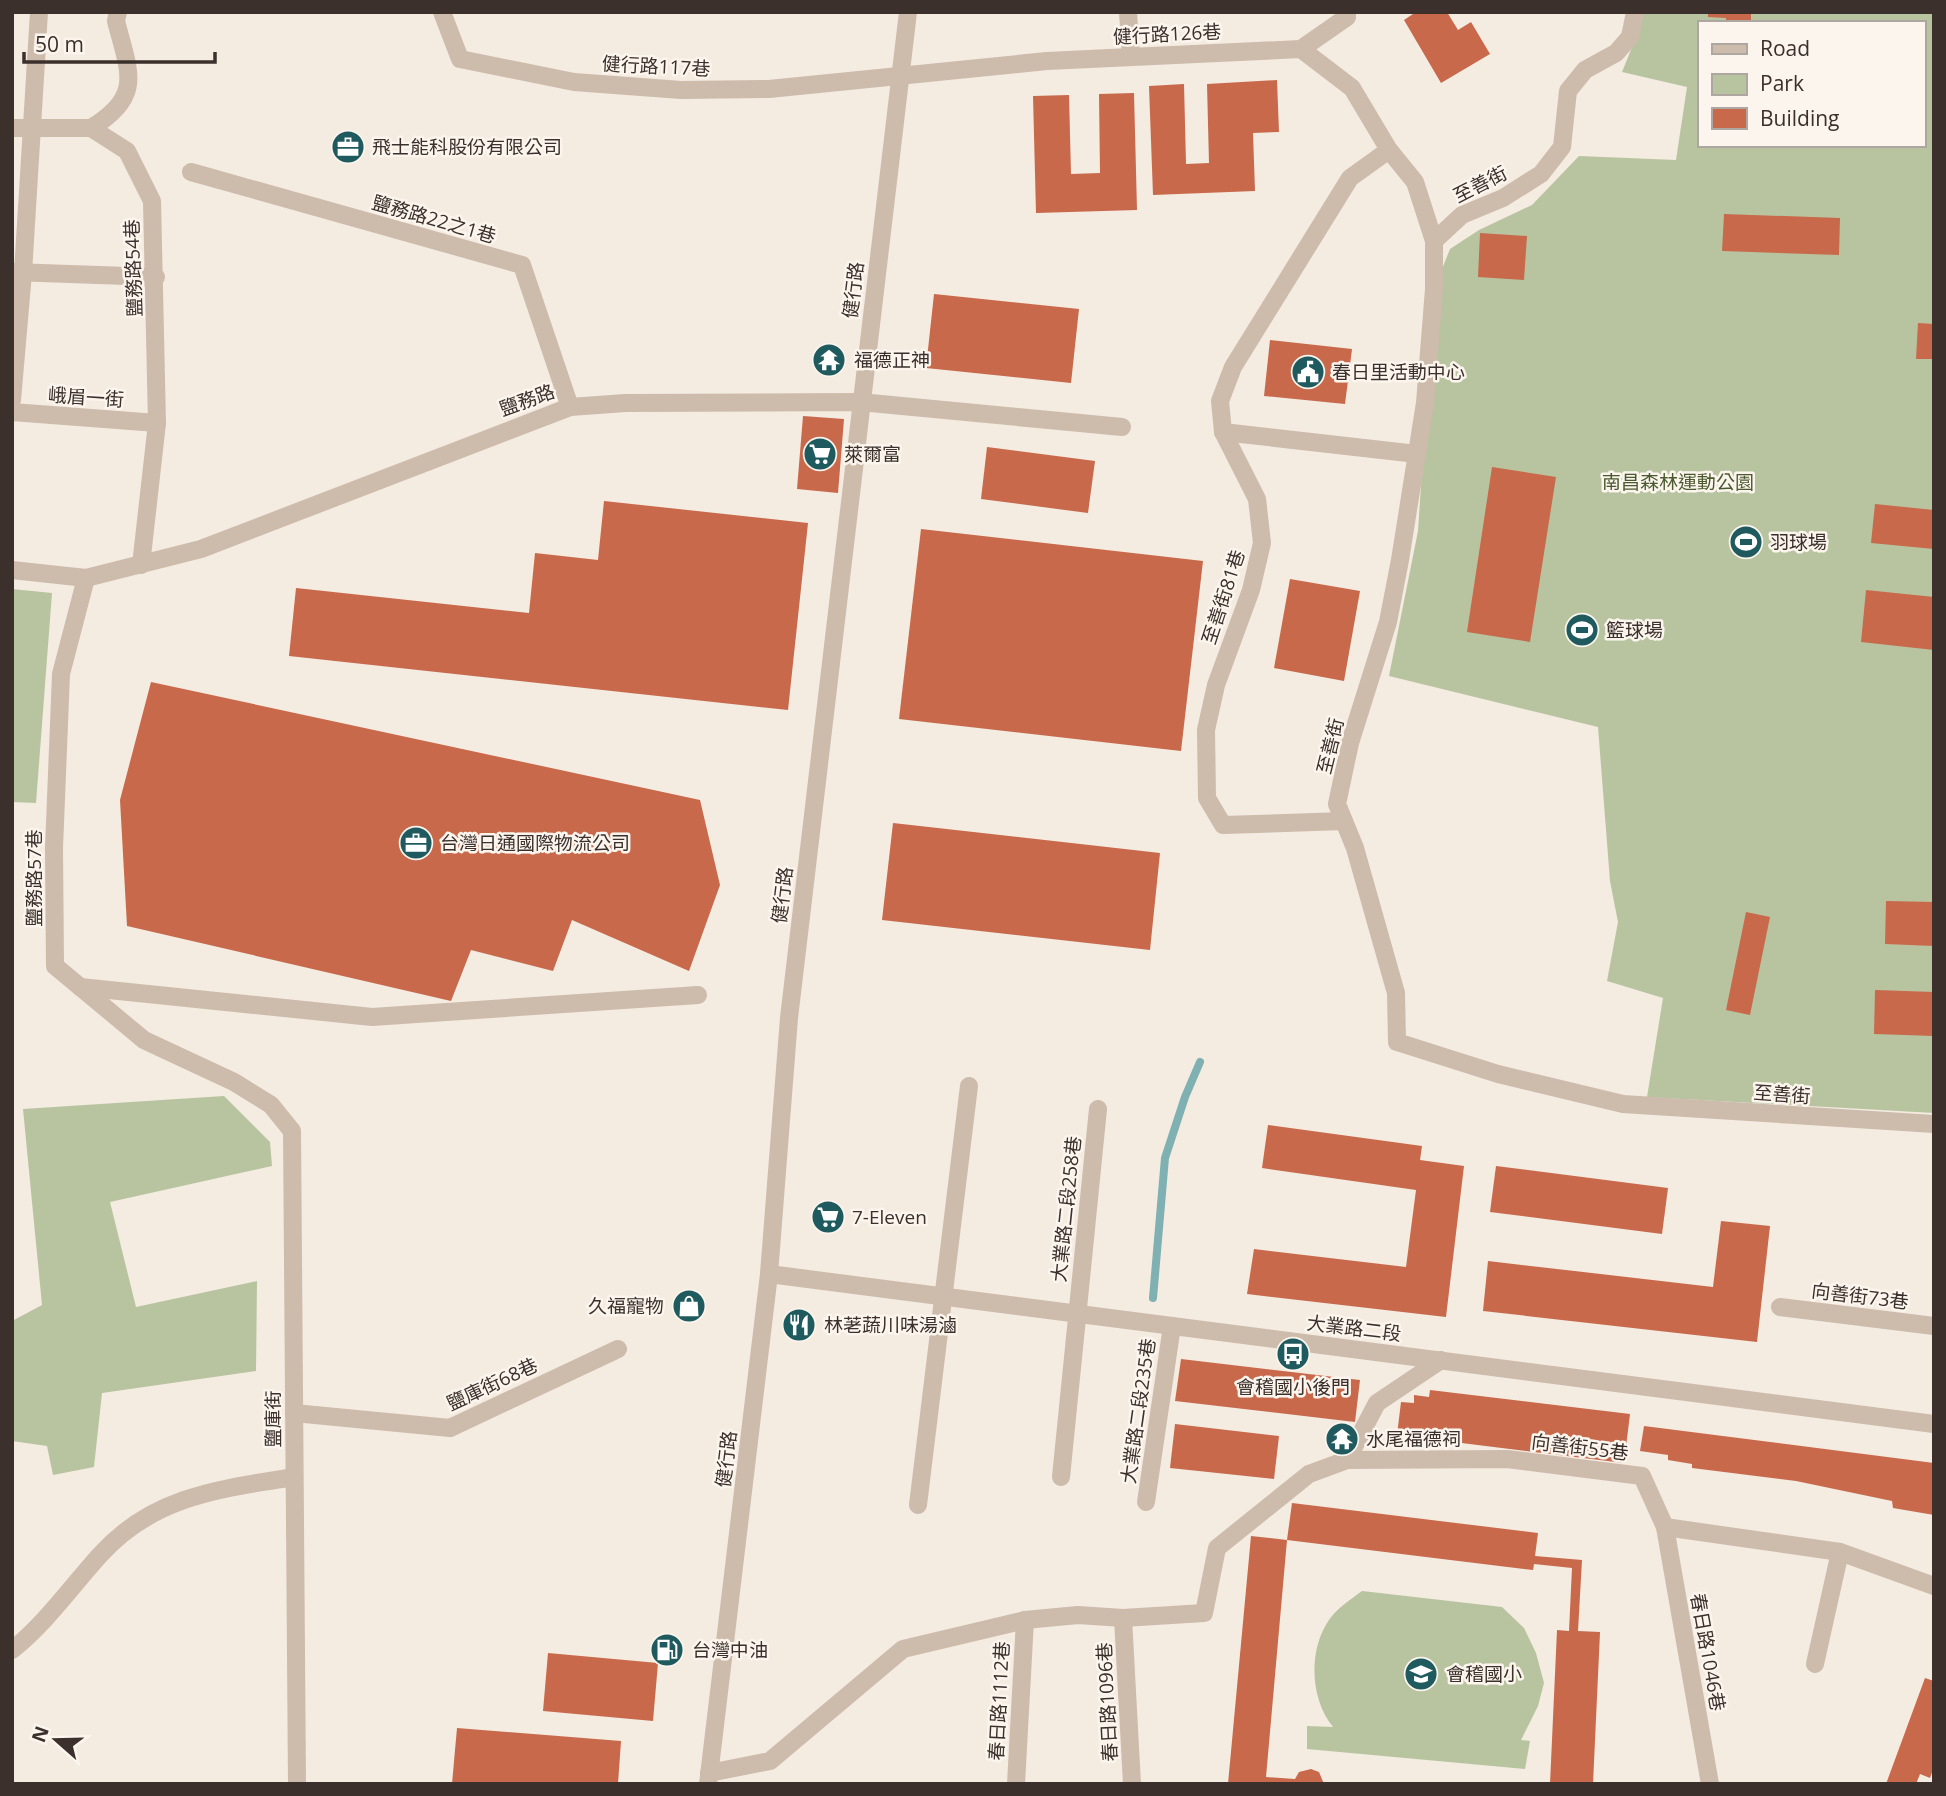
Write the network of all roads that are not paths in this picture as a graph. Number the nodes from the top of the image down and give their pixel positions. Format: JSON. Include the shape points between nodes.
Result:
{"nodes":[{"id":1,"x":38,"y":12,"type":"edge"},
{"id":2,"x":118,"y":12,"type":"edge"},
{"id":3,"x":443,"y":12,"type":"edge"},
{"id":4,"x":908,"y":12,"type":"edge"},
{"id":5,"x":1128,"y":12,"type":"edge"},
{"id":6,"x":1347,"y":12,"type":"edge"},
{"id":7,"x":1635,"y":12,"type":"edge"},
{"id":8,"x":1301,"y":49,"type":"junction"},
{"id":9,"x":1131,"y":57,"type":"junction"},
{"id":10,"x":901,"y":77,"type":"junction"},
{"id":11,"x":12,"y":128,"type":"edge"},
{"id":12,"x":91,"y":128,"type":"junction"},
{"id":13,"x":32,"y":130,"type":"junction"},
{"id":14,"x":1389,"y":150,"type":"junction"},
{"id":15,"x":191,"y":172,"type":"dead end"},
{"id":16,"x":1434,"y":241,"type":"junction"},
{"id":17,"x":18,"y":272,"type":"edge"},
{"id":18,"x":156,"y":277,"type":"junction"},
{"id":19,"x":12,"y":400,"type":"edge"},
{"id":20,"x":860,"y":402,"type":"junction"},
{"id":21,"x":570,"y":407,"type":"junction"},
{"id":22,"x":12,"y":412,"type":"edge"},
{"id":23,"x":157,"y":423,"type":"junction"},
{"id":24,"x":1122,"y":427,"type":"dead end"},
{"id":25,"x":1223,"y":432,"type":"junction"},
{"id":26,"x":1417,"y":454,"type":"junction"},
{"id":27,"x":141,"y":565,"type":"junction"},
{"id":28,"x":12,"y":570,"type":"edge"},
{"id":29,"x":86,"y":578,"type":"junction"},
{"id":30,"x":1344,"y":821,"type":"junction"},
{"id":31,"x":80,"y":987,"type":"junction"},
{"id":32,"x":698,"y":995,"type":"dead end"},
{"id":33,"x":234,"y":1082,"type":"joint"},
{"id":34,"x":968,"y":1086,"type":"dead end"},
{"id":35,"x":1098,"y":1109,"type":"dead end"},
{"id":36,"x":1934,"y":1124,"type":"edge"},
{"id":37,"x":769,"y":1274,"type":"junction"},
{"id":38,"x":943,"y":1297,"type":"junction"},
{"id":39,"x":1780,"y":1307,"type":"dead end"},
{"id":40,"x":1077,"y":1314,"type":"junction"},
{"id":41,"x":1157,"y":1324,"type":"junction"},
{"id":42,"x":1934,"y":1326,"type":"edge"},
{"id":43,"x":618,"y":1349,"type":"dead end"},
{"id":44,"x":1441,"y":1360,"type":"junction"},
{"id":45,"x":294,"y":1413,"type":"junction"},
{"id":46,"x":1934,"y":1424,"type":"edge"},
{"id":47,"x":1347,"y":1460,"type":"junction"},
{"id":48,"x":294,"y":1477,"type":"junction"},
{"id":49,"x":1060,"y":1477,"type":"dead end"},
{"id":50,"x":1146,"y":1502,"type":"dead end"},
{"id":51,"x":918,"y":1505,"type":"dead end"},
{"id":52,"x":1665,"y":1527,"type":"junction"},
{"id":53,"x":1840,"y":1552,"type":"junction"},
{"id":54,"x":1934,"y":1586,"type":"edge"},
{"id":55,"x":1123,"y":1618,"type":"junction"},
{"id":56,"x":1025,"y":1620,"type":"junction"},
{"id":57,"x":12,"y":1650,"type":"edge"},
{"id":58,"x":1815,"y":1664,"type":"dead end"},
{"id":59,"x":709,"y":1778,"type":"edge"},
{"id":60,"x":298,"y":1784,"type":"edge"},
{"id":61,"x":1016,"y":1784,"type":"edge"},
{"id":62,"x":1132,"y":1784,"type":"edge"},
{"id":63,"x":1710,"y":1784,"type":"edge"}],
"edges":[{"from":1,"to":13,"type":"street"},
{"from":2,"to":12,"type":"street","via":[[116,21],[131,81],[110,117]]},
{"from":3,"to":10,"type":"street","name":"健行路117巷","via":[[460,59],[574,82],[693,90],[769,89]]},
{"from":4,"to":10,"type":"street","name":"健行路"},
{"from":5,"to":9,"type":"street"},
{"from":6,"to":8,"type":"street","via":[[1347,18]]},
{"from":7,"to":16,"type":"street","name":"至善街","via":[[1630,37],[1616,53],[1585,69],[1568,91],[1562,147],[1541,174],[1503,198],[1462,215]]},
{"from":8,"to":9,"type":"street","name":"健行路126巷"},
{"from":8,"to":14,"type":"street","via":[[1352,88]]},
{"from":9,"to":10,"type":"street","name":"健行路126巷"},
{"from":10,"to":20,"type":"street","name":"健行路"},
{"from":11,"to":13,"type":"street"},
{"from":12,"to":13,"type":"street"},
{"from":12,"to":18,"type":"street","name":"鹽務路54巷","via":[[127,151],[148,190]]},
{"from":13,"to":17,"type":"street"},
{"from":14,"to":16,"type":"street","via":[[1415,182]]},
{"from":14,"to":25,"type":"street","name":"至善街81巷","via":[[1350,178],[1233,366],[1220,401]]},
{"from":15,"to":21,"type":"street","name":"鹽務路22之1巷","via":[[522,265]]},
{"from":16,"to":26,"type":"street","name":"至善街","via":[[1434,289]]},
{"from":17,"to":18,"type":"street"},
{"from":17,"to":19,"type":"street"},
{"from":18,"to":23,"type":"street","name":"鹽務路54巷"},
{"from":20,"to":21,"type":"street","name":"鹽務路"},
{"from":20,"to":24,"type":"street","name":"鹽務路"},
{"from":20,"to":37,"type":"street","name":"健行路","via":[[789,1018]]},
{"from":21,"to":27,"type":"street","name":"鹽務路","via":[[201,549]]},
{"from":22,"to":23,"type":"street","name":"峨眉一街"},
{"from":23,"to":27,"type":"street","name":"鹽務路54巷"},
{"from":25,"to":26,"type":"street"},
{"from":25,"to":30,"type":"street","name":"至善街81巷","via":[[1257,499],[1262,543],[1251,590],[1213,696],[1206,730],[1208,798],[1223,825]]},
{"from":26,"to":30,"type":"street","name":"至善街","via":[[1388,622],[1350,743],[1337,804]]},
{"from":27,"to":29,"type":"street","name":"鹽務路"},
{"from":28,"to":29,"type":"street","name":"鹽務路"},
{"from":29,"to":31,"type":"street","name":"鹽務路57巷","via":[[61,674],[54,848],[55,966]]},
{"from":30,"to":36,"type":"street","name":"至善街","via":[[1396,993],[1397,1042],[1498,1074],[1623,1104]]},
{"from":31,"to":32,"type":"street","via":[[372,1017]]},
{"from":31,"to":33,"type":"street","name":"鹽務路57巷","via":[[144,1040]]},
{"from":33,"to":45,"type":"street","name":"鹽庫街","via":[[271,1105],[292,1132]]},
{"from":34,"to":38,"type":"street"},
{"from":35,"to":40,"type":"street","name":"大業路二段258巷"},
{"from":37,"to":38,"type":"street","name":"大業路二段"},
{"from":37,"to":59,"type":"street","name":"健行路"},
{"from":38,"to":40,"type":"street","name":"大業路二段"},
{"from":38,"to":51,"type":"street"},
{"from":39,"to":42,"type":"street","name":"向善街73巷"},
{"from":40,"to":41,"type":"street","name":"大業路二段"},
{"from":40,"to":49,"type":"street","name":"大業路二段258巷"},
{"from":41,"to":44,"type":"street","name":"大業路二段"},
{"from":41,"to":50,"type":"street","name":"大業路二段235巷"},
{"from":43,"to":45,"type":"street","name":"鹽庫街68巷","via":[[450,1428]]},
{"from":44,"to":46,"type":"street","name":"大業路二段"},
{"from":44,"to":47,"type":"street","via":[[1377,1403]]},
{"from":45,"to":48,"type":"street","name":"鹽庫街"},
{"from":47,"to":52,"type":"street","name":"向善街55巷","via":[[1507,1460],[1642,1476]]},
{"from":47,"to":55,"type":"street","via":[[1309,1474],[1217,1548],[1204,1613]]},
{"from":48,"to":57,"type":"street","via":[[216,1490],[159,1508],[102,1553]]},
{"from":48,"to":60,"type":"street","name":"鹽庫街"},
{"from":52,"to":53,"type":"street"},
{"from":52,"to":63,"type":"street","name":"春日路1046巷"},
{"from":53,"to":54,"type":"street"},
{"from":53,"to":58,"type":"street"},
{"from":55,"to":56,"type":"street","via":[[1078,1615]]},
{"from":55,"to":62,"type":"street","name":"春日路1096巷"},
{"from":56,"to":59,"type":"street","via":[[903,1649],[770,1761]]},
{"from":56,"to":61,"type":"street","name":"春日路1112巷"}]}
